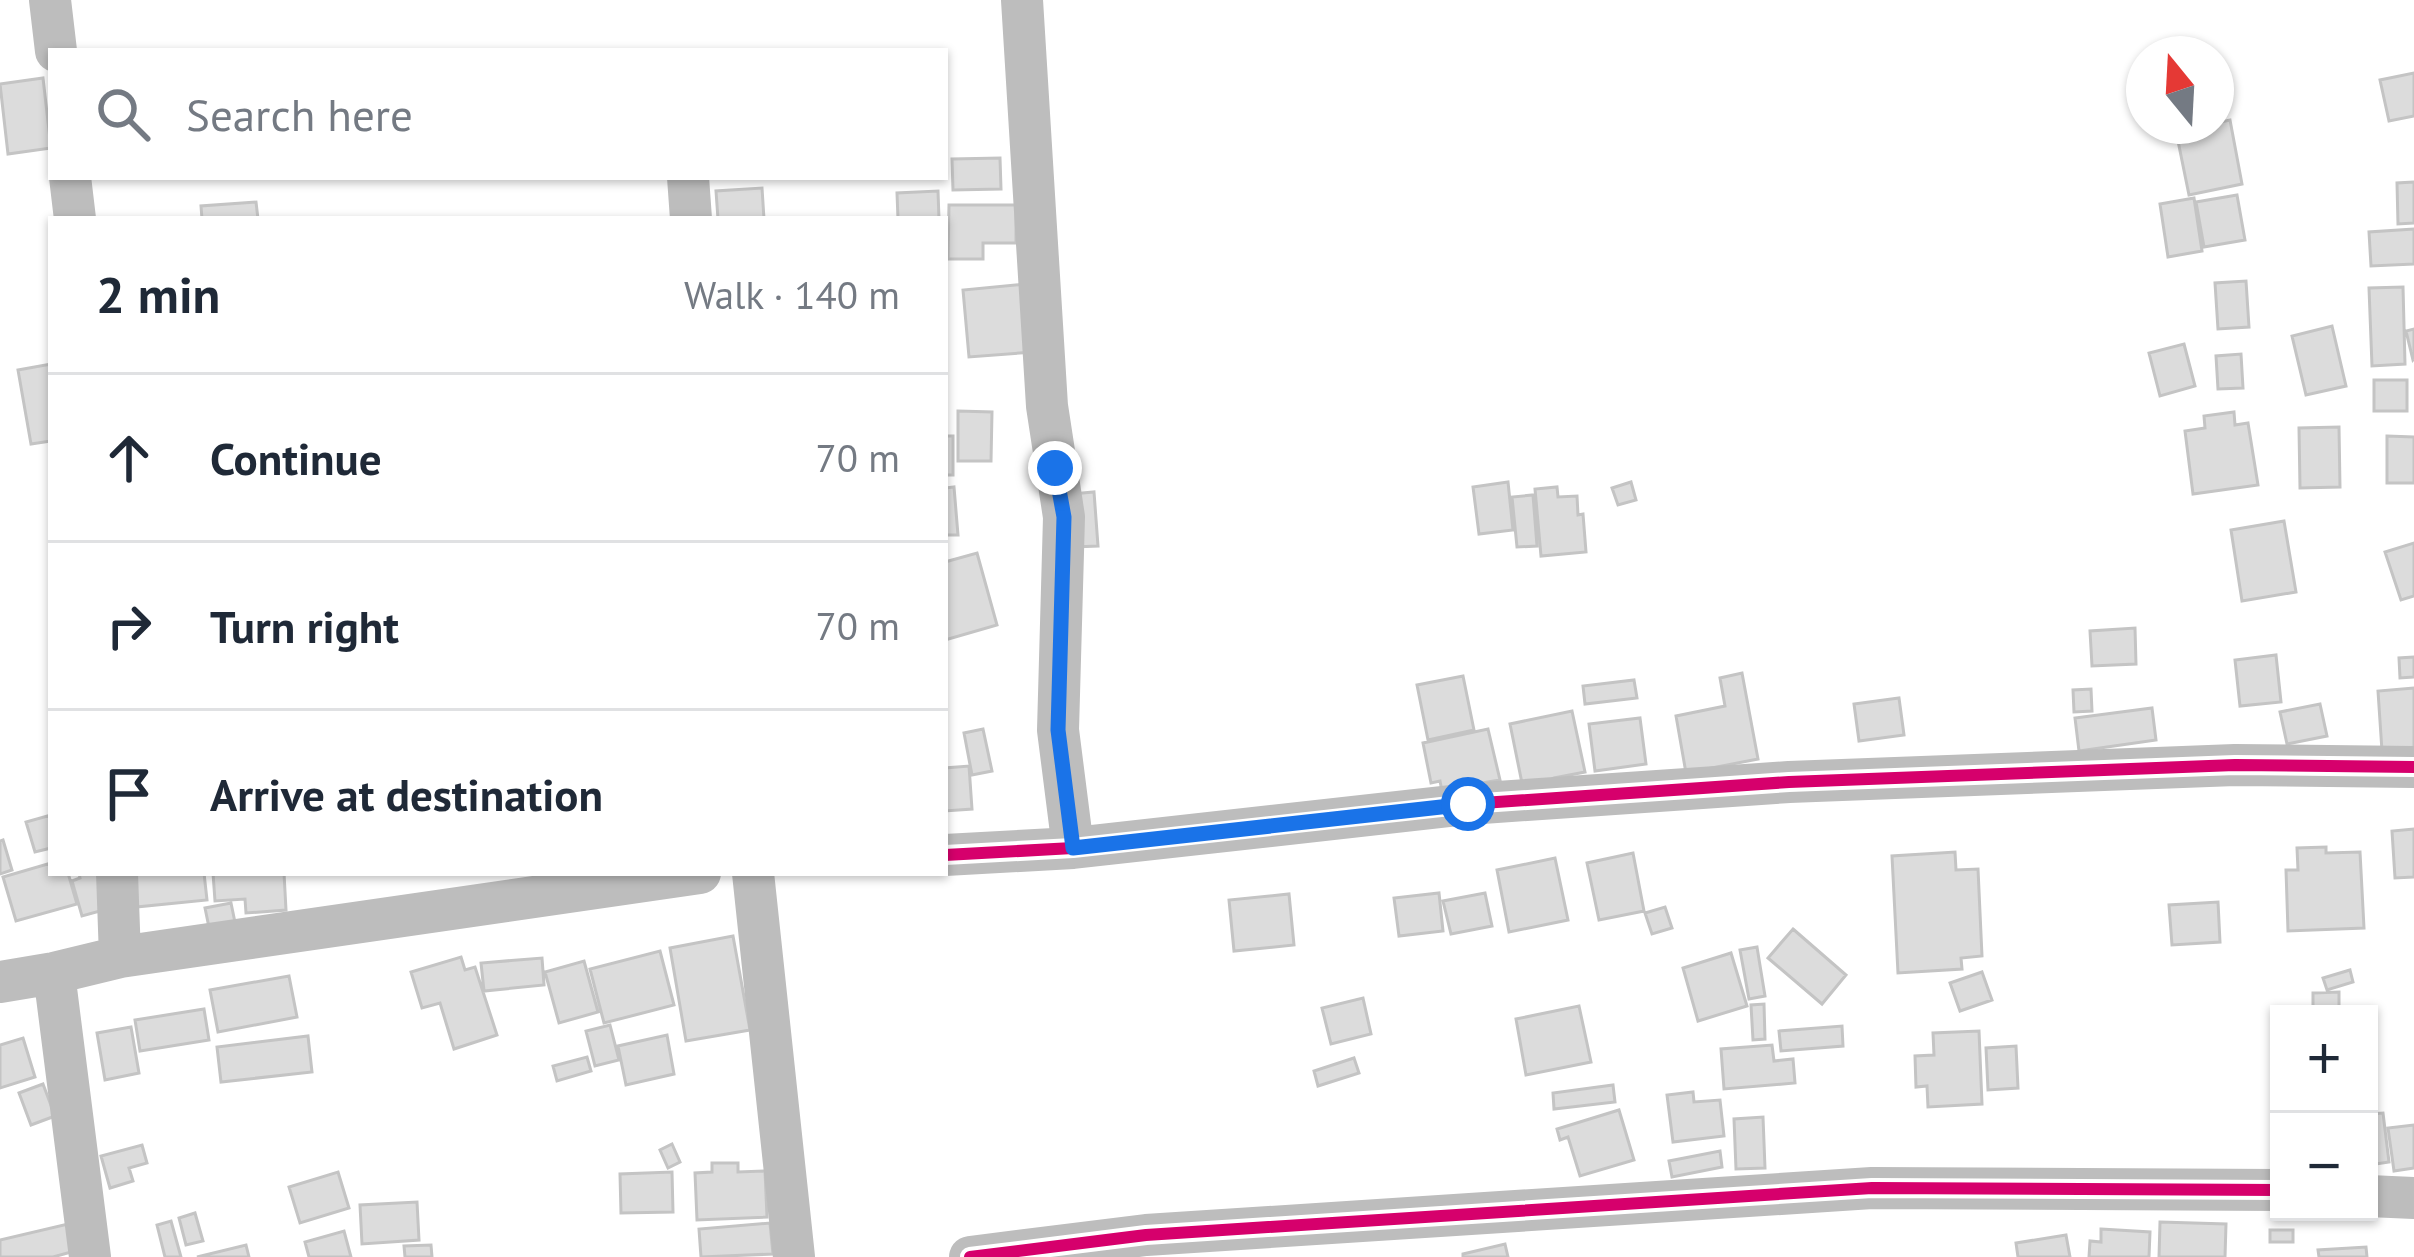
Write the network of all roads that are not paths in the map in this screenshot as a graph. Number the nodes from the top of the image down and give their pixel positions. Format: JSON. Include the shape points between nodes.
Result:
{"nodes":[{"id":1,"x":50,"y":0,"type":"edge"},
{"id":2,"x":1022,"y":0,"type":"edge"},
{"id":3,"x":56,"y":48,"type":"edge"},
{"id":4,"x":70,"y":180,"type":"edge"},
{"id":5,"x":688,"y":180,"type":"edge"},
{"id":6,"x":75,"y":216,"type":"edge"},
{"id":7,"x":691,"y":216,"type":"edge"},
{"id":8,"x":2414,"y":767,"type":"edge"},
{"id":9,"x":1073,"y":848,"type":"junction"},
{"id":10,"x":948,"y":855,"type":"edge"},
{"id":11,"x":118,"y":876,"type":"edge"},
{"id":12,"x":679,"y":876,"type":"edge"},
{"id":13,"x":753,"y":876,"type":"edge"},
{"id":14,"x":120,"y":957,"type":"junction"},
{"id":15,"x":54,"y":973,"type":"junction"},
{"id":16,"x":0,"y":982,"type":"edge"},
{"id":17,"x":2270,"y":1190,"type":"edge"},
{"id":18,"x":2378,"y":1196,"type":"edge"},
{"id":19,"x":2414,"y":1198,"type":"edge"},
{"id":20,"x":1147,"y":1246,"type":"edge"},
{"id":21,"x":90,"y":1257,"type":"edge"},
{"id":22,"x":794,"y":1257,"type":"edge"},
{"id":23,"x":970,"y":1257,"type":"edge"}],
"edges":[{"from":1,"to":3,"type":"street"},
{"from":2,"to":9,"type":"street","via":[[1047,406],[1064,517],[1058,730]]},
{"from":4,"to":6,"type":"street"},
{"from":5,"to":7,"type":"street"},
{"from":8,"to":9,"type":"street","via":[[2235,764],[1789,782],[1468,804]]},
{"from":9,"to":10,"type":"street"},
{"from":11,"to":14,"type":"street"},
{"from":12,"to":14,"type":"street"},
{"from":13,"to":22,"type":"street"},
{"from":14,"to":15,"type":"street"},
{"from":15,"to":16,"type":"street"},
{"from":15,"to":21,"type":"street"},
{"from":17,"to":20,"type":"street","via":[[1872,1187]]},
{"from":18,"to":19,"type":"street"},
{"from":20,"to":23,"type":"street"}]}
